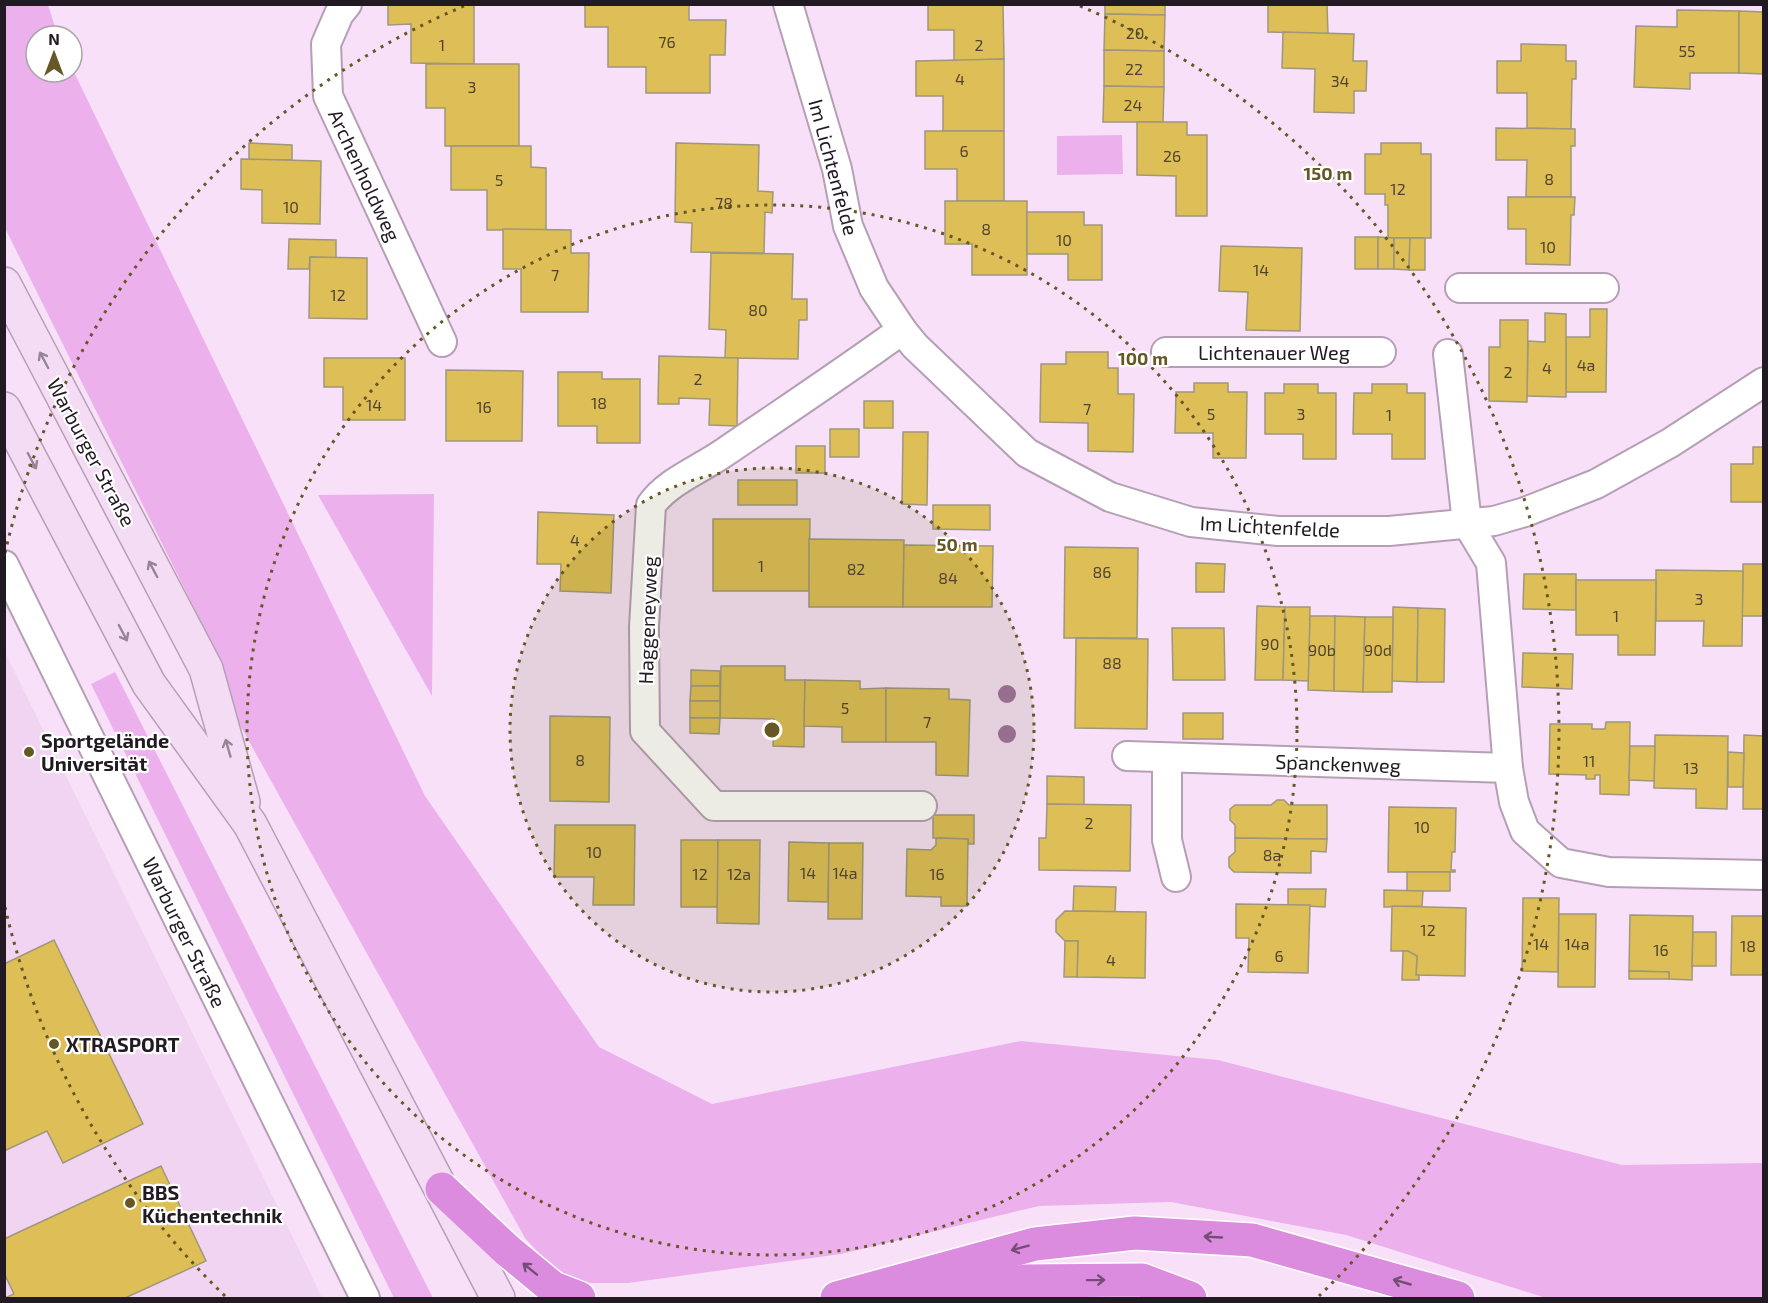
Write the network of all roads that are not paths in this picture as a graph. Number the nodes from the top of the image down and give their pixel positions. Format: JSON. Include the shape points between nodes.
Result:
{"nodes":[{"id":1,"x":347,"y":4,"type":"edge"},
{"id":2,"x":788,"y":4,"type":"edge"},
{"id":3,"x":4,"y":284,"type":"edge"},
{"id":4,"x":1460,"y":288,"type":"dead end"},
{"id":5,"x":1604,"y":288,"type":"dead end"},
{"id":6,"x":902,"y":330,"type":"junction"},
{"id":7,"x":442,"y":342,"type":"dead end"},
{"id":8,"x":1166,"y":352,"type":"dead end"},
{"id":9,"x":1381,"y":352,"type":"dead end"},
{"id":10,"x":1448,"y":354,"type":"dead end"},
{"id":11,"x":1764,"y":382,"type":"edge"},
{"id":12,"x":4,"y":409,"type":"edge"},
{"id":13,"x":1467,"y":523,"type":"junction"},
{"id":14,"x":4,"y":565,"type":"edge"},
{"id":15,"x":1127,"y":756,"type":"dead end"},
{"id":16,"x":1167,"y":758,"type":"junction"},
{"id":17,"x":1508,"y":768,"type":"junction"},
{"id":18,"x":922,"y":806,"type":"dead end"},
{"id":19,"x":250,"y":824,"type":"junction"},
{"id":20,"x":1764,"y":875,"type":"edge"},
{"id":21,"x":1176,"y":877,"type":"dead end"},
{"id":22,"x":442,"y":1189,"type":"junction"},
{"id":23,"x":365,"y":1299,"type":"edge"},
{"id":24,"x":498,"y":1299,"type":"edge"},
{"id":25,"x":579,"y":1299,"type":"edge"},
{"id":26,"x":837,"y":1299,"type":"edge"},
{"id":27,"x":912,"y":1299,"type":"edge"},
{"id":28,"x":1190,"y":1299,"type":"edge"},
{"id":29,"x":1458,"y":1299,"type":"edge"}],
"edges":[{"from":1,"to":7,"type":"street","name":"Archenholdweg","via":[[326,44],[328,96]]},
{"from":2,"to":6,"type":"street","name":"Im Lichtenfelde","via":[[837,169],[848,226],[874,288]]},
{"from":19,"to":3,"type":"main road","name":"Warburger Straße","one_way":true,"via":[[206,669]]},
{"from":4,"to":5,"type":"street"},
{"from":6,"to":13,"type":"street","name":"Im Lichtenfelde","via":[[1027,453],[1110,496],[1191,522],[1278,531],[1389,531]]},
{"from":6,"to":18,"type":"street","name":"Haggeneyweg","via":[[660,493],[651,505],[644,627],[645,731],[714,806]]},
{"from":8,"to":9,"type":"street","name":"Lichtenauer Weg"},
{"from":10,"to":13,"type":"street"},
{"from":11,"to":13,"type":"street","name":"Im Lichtenfelde","via":[[1670,443],[1596,484],[1525,512]]},
{"from":12,"to":19,"type":"main road","name":"Warburger Straße","one_way":true,"via":[[149,684]]},
{"from":13,"to":17,"type":"street","via":[[1491,563]]},
{"from":14,"to":23,"type":"street","name":"Warburger Straße"},
{"from":15,"to":16,"type":"street","name":"Spanckenweg"},
{"from":16,"to":17,"type":"street","name":"Spanckenweg"},
{"from":16,"to":21,"type":"street","via":[[1167,840]]},
{"from":17,"to":20,"type":"street","via":[[1514,802],[1525,831],[1561,862],[1609,873]]},
{"from":19,"to":22,"type":"main road","name":"Warburger Straße"},
{"from":22,"to":24,"type":"main road","name":"Warburger Straße"},
{"from":25,"to":22,"type":"highway","one_way":true,"via":[[553,1288]]},
{"from":29,"to":26,"type":"highway","one_way":true,"via":[[1252,1240],[1135,1233],[1035,1244]]},
{"from":27,"to":28,"type":"highway","one_way":true,"via":[[1025,1281],[1142,1280]]}]}
